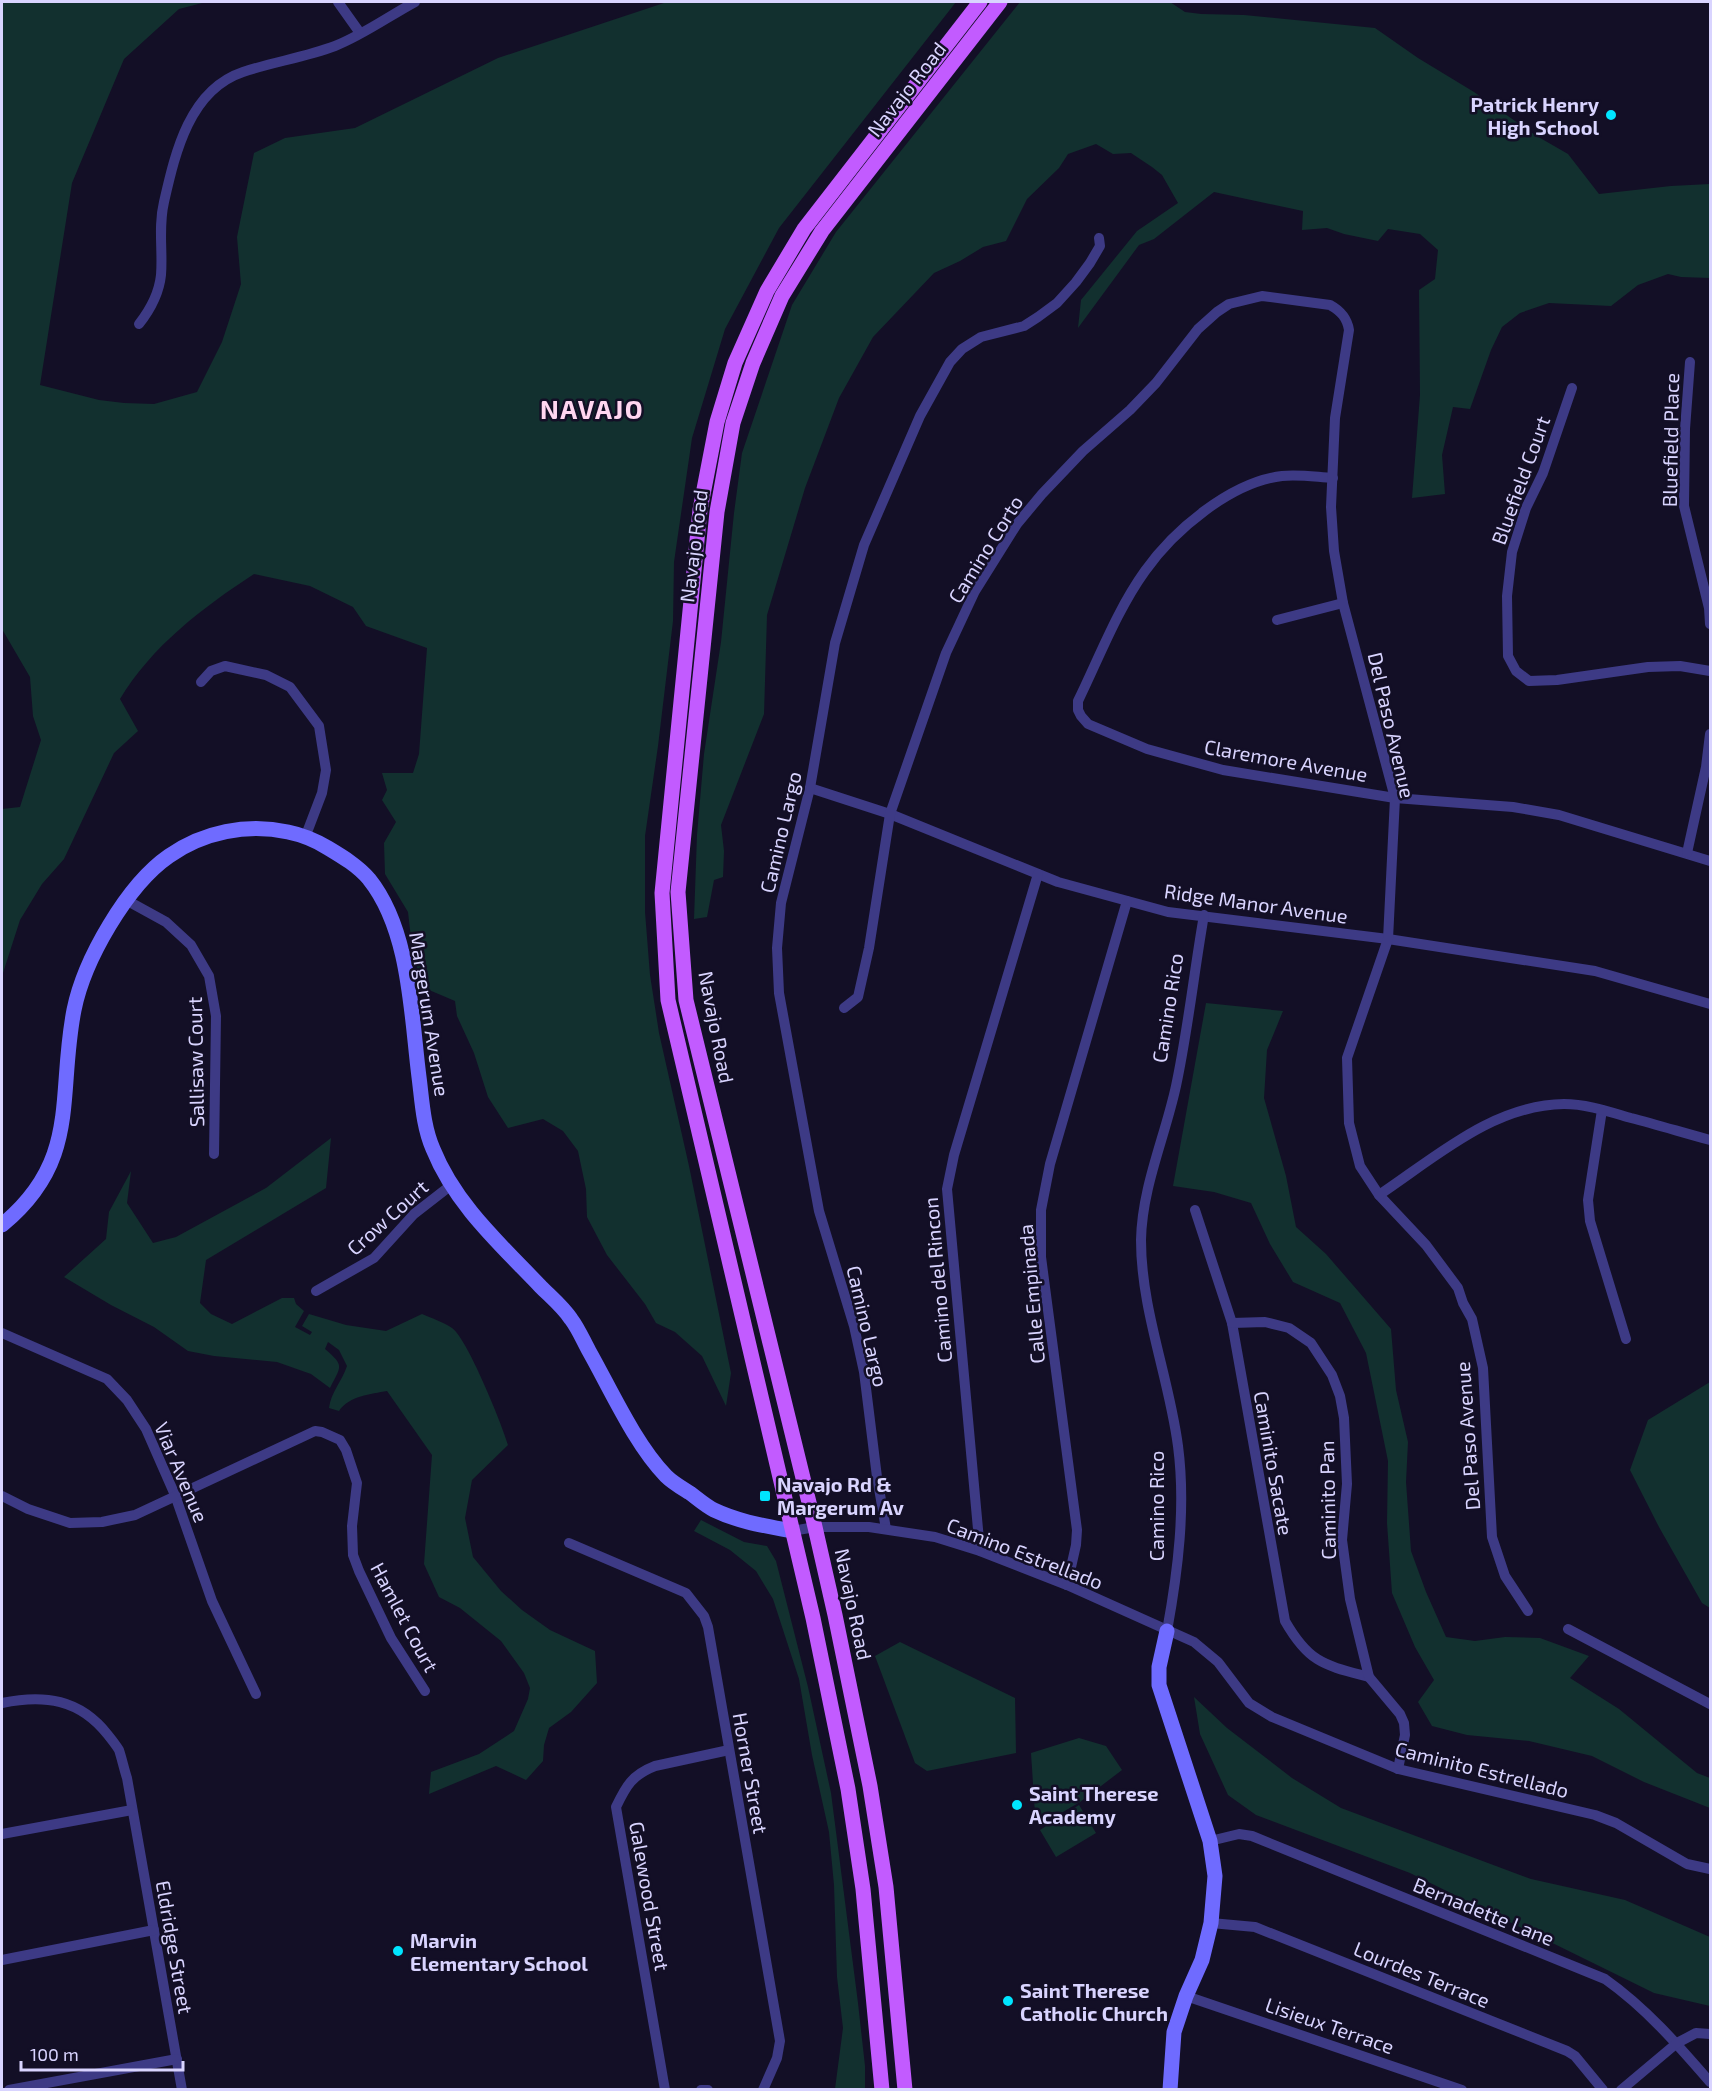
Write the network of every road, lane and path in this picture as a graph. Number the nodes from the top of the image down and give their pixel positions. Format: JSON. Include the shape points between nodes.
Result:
{"nodes":[{"id":1,"x":338,"y":2,"type":"edge"},
{"id":2,"x":415,"y":2,"type":"edge"},
{"id":3,"x":980,"y":2,"type":"edge"},
{"id":4,"x":1000,"y":2,"type":"edge"},
{"id":5,"x":360,"y":33,"type":"junction"},
{"id":6,"x":1099,"y":238,"type":"dead end"},
{"id":7,"x":1330,"y":304,"type":"joint"},
{"id":8,"x":138,"y":324,"type":"dead end"},
{"id":9,"x":1690,"y":362,"type":"dead end"},
{"id":10,"x":1572,"y":388,"type":"dead end"},
{"id":11,"x":1333,"y":478,"type":"junction"},
{"id":12,"x":1343,"y":603,"type":"junction"},
{"id":13,"x":1277,"y":620,"type":"dead end"},
{"id":14,"x":1710,"y":624,"type":"edge"},
{"id":15,"x":1710,"y":670,"type":"edge"},
{"id":16,"x":201,"y":681,"type":"dead end"},
{"id":17,"x":1710,"y":734,"type":"edge"},
{"id":18,"x":810,"y":788,"type":"junction"},
{"id":19,"x":1395,"y":798,"type":"junction"},
{"id":20,"x":890,"y":814,"type":"junction"},
{"id":21,"x":306,"y":836,"type":"junction"},
{"id":22,"x":1687,"y":853,"type":"junction"},
{"id":23,"x":1710,"y":861,"type":"edge"},
{"id":24,"x":1038,"y":874,"type":"junction"},
{"id":25,"x":126,"y":900,"type":"junction"},
{"id":26,"x":1127,"y":901,"type":"junction"},
{"id":27,"x":1204,"y":915,"type":"junction"},
{"id":28,"x":1388,"y":939,"type":"junction"},
{"id":29,"x":1710,"y":1004,"type":"edge"},
{"id":30,"x":844,"y":1008,"type":"dead end"},
{"id":31,"x":1602,"y":1110,"type":"junction"},
{"id":32,"x":1710,"y":1140,"type":"edge"},
{"id":33,"x":214,"y":1154,"type":"dead end"},
{"id":34,"x":450,"y":1186,"type":"junction"},
{"id":35,"x":1379,"y":1195,"type":"junction"},
{"id":36,"x":1195,"y":1210,"type":"dead end"},
{"id":37,"x":2,"y":1225,"type":"edge"},
{"id":38,"x":316,"y":1292,"type":"dead end"},
{"id":39,"x":1232,"y":1323,"type":"junction"},
{"id":40,"x":2,"y":1333,"type":"edge"},
{"id":41,"x":1626,"y":1339,"type":"dead end"},
{"id":42,"x":176,"y":1495,"type":"junction"},
{"id":43,"x":2,"y":1496,"type":"edge"},
{"id":44,"x":815,"y":1527,"type":"junction"},
{"id":45,"x":886,"y":1529,"type":"junction"},
{"id":46,"x":792,"y":1531,"type":"junction"},
{"id":47,"x":569,"y":1543,"type":"dead end"},
{"id":48,"x":980,"y":1551,"type":"junction"},
{"id":49,"x":1067,"y":1585,"type":"junction"},
{"id":50,"x":1528,"y":1611,"type":"dead end"},
{"id":51,"x":1568,"y":1629,"type":"dead end"},
{"id":52,"x":1167,"y":1631,"type":"junction"},
{"id":53,"x":848,"y":1675,"type":"junction"},
{"id":54,"x":1369,"y":1677,"type":"junction"},
{"id":55,"x":825,"y":1680,"type":"junction"},
{"id":56,"x":425,"y":1691,"type":"dead end"},
{"id":57,"x":256,"y":1694,"type":"dead end"},
{"id":58,"x":2,"y":1703,"type":"edge"},
{"id":59,"x":1710,"y":1704,"type":"edge"},
{"id":60,"x":729,"y":1750,"type":"junction"},
{"id":61,"x":1398,"y":1769,"type":"junction"},
{"id":62,"x":132,"y":1810,"type":"junction"},
{"id":63,"x":2,"y":1834,"type":"edge"},
{"id":64,"x":1210,"y":1840,"type":"junction"},
{"id":65,"x":1710,"y":1869,"type":"edge"},
{"id":66,"x":1211,"y":1923,"type":"junction"},
{"id":67,"x":154,"y":1930,"type":"junction"},
{"id":68,"x":2,"y":1959,"type":"edge"},
{"id":69,"x":1186,"y":1996,"type":"junction"},
{"id":70,"x":1710,"y":2034,"type":"edge"},
{"id":71,"x":1677,"y":2043,"type":"junction"},
{"id":72,"x":177,"y":2059,"type":"junction"},
{"id":73,"x":1710,"y":2082,"type":"edge"},
{"id":74,"x":763,"y":2089,"type":"edge"},
{"id":75,"x":9,"y":2090,"type":"edge"},
{"id":76,"x":182,"y":2090,"type":"edge"},
{"id":77,"x":665,"y":2090,"type":"edge"},
{"id":78,"x":701,"y":2090,"type":"edge"},
{"id":79,"x":708,"y":2090,"type":"edge"},
{"id":80,"x":882,"y":2090,"type":"edge"},
{"id":81,"x":905,"y":2090,"type":"edge"},
{"id":82,"x":1170,"y":2090,"type":"edge"},
{"id":83,"x":1462,"y":2090,"type":"edge"},
{"id":84,"x":1603,"y":2090,"type":"edge"},
{"id":85,"x":1621,"y":2090,"type":"edge"}],
"edges":[{"from":1,"to":5,"type":"street"},
{"from":2,"to":5,"type":"street"},
{"from":3,"to":46,"type":"main road","name":"Navajo Road","via":[[804,229],[767,291],[735,363],[723,402],[700,510],[662,893],[668,1000]]},
{"from":4,"to":44,"type":"main road","name":"Navajo Road","via":[[822,231],[782,296],[733,423],[717,512],[678,892],[686,1000]]},
{"from":5,"to":8,"type":"street","via":[[336,46],[240,73],[206,97],[183,134],[163,205],[161,276],[152,308]]},
{"from":6,"to":18,"type":"street","name":"Camino Largo","via":[[1100,246],[1090,263],[1057,303],[1024,326],[981,337],[962,349],[950,362],[920,416],[860,556],[835,643]]},
{"from":7,"to":11,"type":"street","name":"Del Paso Avenue","via":[[1342,313],[1349,330],[1335,418]]},
{"from":7,"to":20,"type":"street","name":"Camino Corto","via":[[1262,296],[1229,304],[1198,329],[1156,383],[1042,494],[1017,524],[975,591],[946,653]]},
{"from":9,"to":14,"type":"street","name":"Bluefield Place","via":[[1684,506]]},
{"from":10,"to":15,"type":"street","name":"Bluefield Court","via":[[1512,552],[1507,596],[1508,656],[1515,671],[1529,681],[1648,667]]},
{"from":11,"to":12,"type":"street","name":"Del Paso Avenue","via":[[1334,551]]},
{"from":11,"to":19,"type":"street","name":"Claremore Avenue","via":[[1284,475],[1256,482],[1216,502],[1182,530],[1146,569],[1131,593],[1078,701],[1078,710],[1088,724],[1147,749],[1224,770]]},
{"from":12,"to":13,"type":"street"},
{"from":12,"to":19,"type":"street","name":"Del Paso Avenue"},
{"from":16,"to":21,"type":"street","via":[[211,671],[225,666],[266,675],[290,687],[319,726],[326,770]]},
{"from":17,"to":22,"type":"street"},
{"from":18,"to":20,"type":"street","name":"Ridge Manor Avenue"},
{"from":18,"to":45,"type":"street","name":"Camino Largo","via":[[781,903],[779,993],[819,1211],[864,1372]]},
{"from":19,"to":22,"type":"street","name":"Claremore Avenue","via":[[1513,807],[1559,815]]},
{"from":19,"to":28,"type":"street","name":"Del Paso Avenue"},
{"from":20,"to":24,"type":"street","name":"Ridge Manor Avenue"},
{"from":20,"to":30,"type":"street","name":"Camino Corto","via":[[858,997]]},
{"from":21,"to":25,"type":"street","name":"Margerum Avenue","via":[[277,829],[235,830],[206,836],[165,858]]},
{"from":21,"to":34,"type":"street","name":"Margerum Avenue","via":[[348,859],[370,880],[393,920],[402,951],[424,1117],[431,1146]]},
{"from":22,"to":23,"type":"street","name":"Claremore Avenue"},
{"from":24,"to":26,"type":"street","name":"Ridge Manor Avenue"},
{"from":24,"to":48,"type":"street","name":"Camino del Rincon","via":[[947,1189]]},
{"from":25,"to":33,"type":"street","name":"Sallisaw Court","via":[[166,922],[190,945],[209,976],[216,1016]]},
{"from":25,"to":37,"type":"street","name":"Margerum Avenue","via":[[93,954],[78,990],[62,1126],[55,1152],[46,1175],[20,1210]]},
{"from":26,"to":27,"type":"street","name":"Ridge Manor Avenue","via":[[1168,912]]},
{"from":26,"to":49,"type":"street","name":"Calle Empinada","via":[[1050,1164],[1041,1210],[1041,1257],[1077,1530]]},
{"from":27,"to":28,"type":"street","name":"Ridge Manor Avenue"},
{"from":27,"to":52,"type":"street","name":"Camino Rico","via":[[1176,1086],[1148,1187],[1141,1238],[1145,1287],[1178,1446],[1181,1510],[1176,1581]]},
{"from":28,"to":29,"type":"street","name":"Ridge Manor Avenue","via":[[1595,971]]},
{"from":28,"to":35,"type":"street","name":"Del Paso Avenue","via":[[1347,1059],[1349,1123],[1360,1166]]},
{"from":31,"to":32,"type":"street"},
{"from":31,"to":35,"type":"street","via":[[1566,1104],[1508,1114],[1473,1132]]},
{"from":31,"to":41,"type":"street","via":[[1588,1200],[1590,1221]]},
{"from":34,"to":38,"type":"street","name":"Crow Court","via":[[414,1214],[374,1258]]},
{"from":34,"to":46,"type":"street","name":"Margerum Avenue","via":[[571,1318],[642,1444],[667,1478],[713,1510]]},
{"from":35,"to":50,"type":"street","name":"Del Paso Avenue","via":[[1426,1245],[1458,1288],[1472,1319],[1483,1368],[1492,1537],[1505,1576]]},
{"from":36,"to":39,"type":"street","name":"Caminito Sacate"},
{"from":39,"to":54,"type":"street","name":"Caminito Sacate","via":[[1285,1621],[1305,1651],[1327,1666]]},
{"from":39,"to":54,"type":"street","name":"Caminito Pan","via":[[1265,1322],[1289,1328],[1311,1343],[1332,1375],[1344,1418],[1347,1484],[1342,1540],[1350,1599]]},
{"from":40,"to":42,"type":"street","name":"Viar Avenue","via":[[107,1379],[146,1429]]},
{"from":42,"to":43,"type":"street","via":[[135,1515],[70,1523]]},
{"from":42,"to":56,"type":"street","name":"Hamlet Court","via":[[315,1431],[340,1440],[357,1483],[353,1555],[391,1638]]},
{"from":42,"to":57,"type":"street","name":"Viar Avenue","via":[[212,1601]]},
{"from":44,"to":45,"type":"street","name":"Camino Estrellado"},
{"from":44,"to":46,"type":"street","name":"Camino Estrellado"},
{"from":44,"to":53,"type":"main road","name":"Navajo Road"},
{"from":45,"to":48,"type":"street","name":"Camino Estrellado","via":[[935,1537]]},
{"from":46,"to":55,"type":"main road","name":"Navajo Road"},
{"from":47,"to":60,"type":"street","name":"Horner Street","via":[[686,1593],[704,1616]]},
{"from":48,"to":49,"type":"street","name":"Camino Estrellado"},
{"from":49,"to":52,"type":"street","name":"Camino Estrellado"},
{"from":51,"to":59,"type":"street"},
{"from":52,"to":61,"type":"street","name":"Caminito Estrellado","via":[[1194,1642],[1218,1662],[1249,1703],[1272,1717]]},
{"from":52,"to":64,"type":"street","name":"Camino Rico","via":[[1159,1685]]},
{"from":53,"to":55,"type":"main road"},
{"from":53,"to":81,"type":"main road","name":"Navajo Road","via":[[886,1887]]},
{"from":54,"to":61,"type":"street","name":"Caminito Pan","via":[[1404,1723]]},
{"from":55,"to":80,"type":"main road","name":"Navajo Road","via":[[848,1789],[863,1889]]},
{"from":58,"to":62,"type":"street","name":"Eldridge Street","via":[[54,1700],[83,1712],[99,1724],[118,1748]]},
{"from":60,"to":74,"type":"street","name":"Horner Street","via":[[780,2041]]},
{"from":60,"to":77,"type":"street","name":"Galewood Street","via":[[643,1771],[627,1785],[616,1807]]},
{"from":61,"to":65,"type":"street","name":"Caminito Estrellado","via":[[1595,1815],[1687,1864]]},
{"from":62,"to":63,"type":"street"},
{"from":62,"to":67,"type":"street","name":"Eldridge Street"},
{"from":64,"to":66,"type":"street","name":"Camino Rico","via":[[1215,1876]]},
{"from":64,"to":71,"type":"street","name":"Bernadette Lane","via":[[1239,1834],[1252,1836],[1605,1979],[1630,1996]]},
{"from":66,"to":69,"type":"street","name":"Camino Rico","via":[[1202,1960]]},
{"from":66,"to":84,"type":"street","name":"Lourdes Terrace","via":[[1255,1927],[1567,2051]]},
{"from":67,"to":68,"type":"street"},
{"from":67,"to":72,"type":"street","name":"Eldridge Street"},
{"from":69,"to":82,"type":"street","name":"Camino Rico","via":[[1174,2032]]},
{"from":69,"to":83,"type":"street","name":"Lisieux Terrace"},
{"from":70,"to":71,"type":"street","via":[[1696,2033]]},
{"from":71,"to":73,"type":"street","name":"Bernadette Lane"},
{"from":71,"to":85,"type":"street"},
{"from":72,"to":75,"type":"street"},
{"from":72,"to":76,"type":"street","name":"Eldridge Street"},
{"from":78,"to":79,"type":"street"}]}
